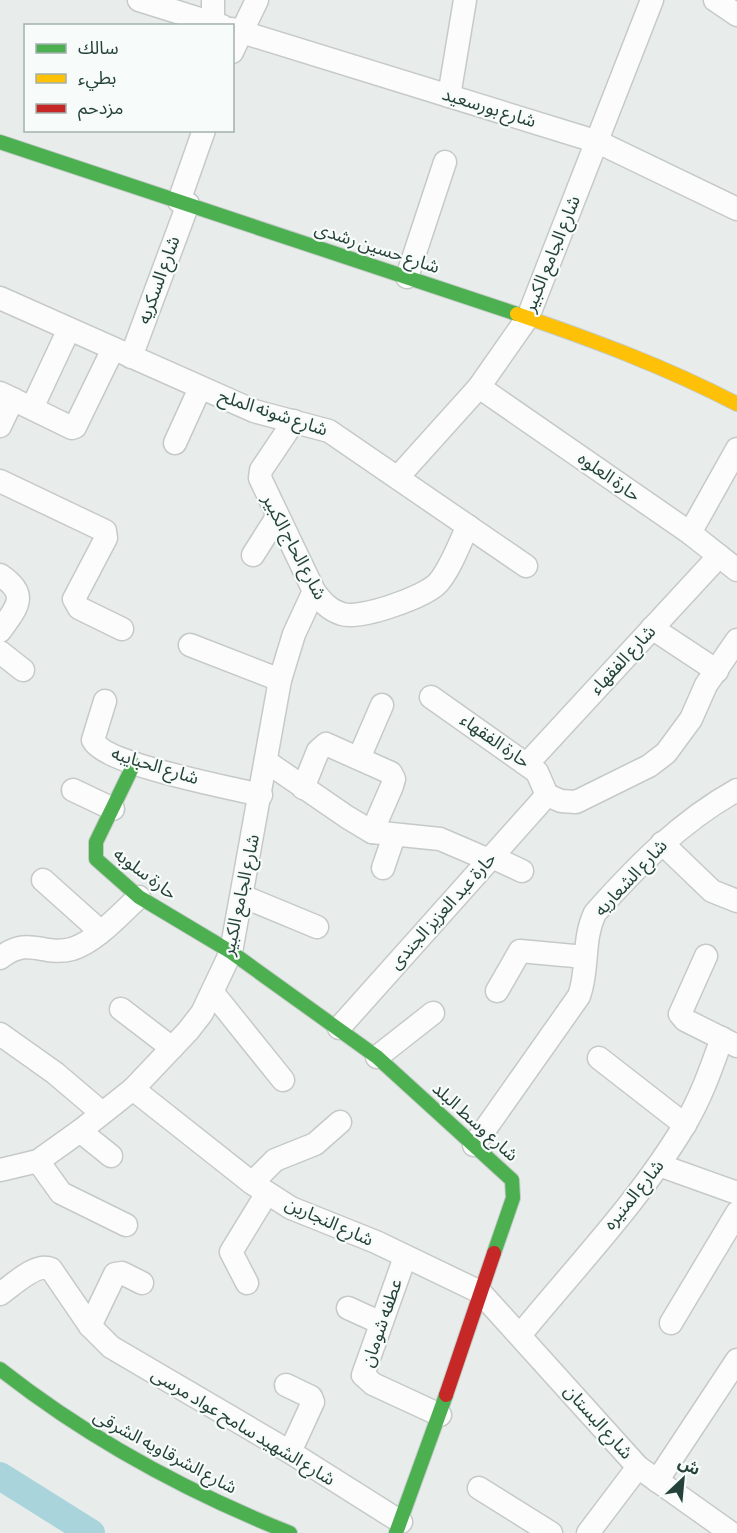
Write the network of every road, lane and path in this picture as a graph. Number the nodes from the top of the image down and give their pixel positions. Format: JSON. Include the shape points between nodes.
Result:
{"nodes":[{"id":1,"x":139,"y":0,"type":"edge"},
{"id":2,"x":213,"y":0,"type":"edge"},
{"id":3,"x":256,"y":0,"type":"edge"},
{"id":4,"x":465,"y":0,"type":"edge"},
{"id":5,"x":652,"y":0,"type":"edge"},
{"id":6,"x":715,"y":0,"type":"edge"},
{"id":7,"x":737,"y":15,"type":"edge"},
{"id":8,"x":206,"y":24,"type":"edge"},
{"id":9,"x":224,"y":24,"type":"edge"},
{"id":10,"x":234,"y":25,"type":"edge"},
{"id":11,"x":234,"y":34,"type":"edge"},
{"id":12,"x":449,"y":96,"type":"junction"},
{"id":13,"x":203,"y":132,"type":"edge"},
{"id":14,"x":0,"y":142,"type":"edge"},
{"id":15,"x":598,"y":142,"type":"junction"},
{"id":16,"x":445,"y":162,"type":"dead end"},
{"id":17,"x":183,"y":203,"type":"junction"},
{"id":18,"x":737,"y":209,"type":"edge"},
{"id":19,"x":407,"y":277,"type":"junction"},
{"id":20,"x":0,"y":298,"type":"edge"},
{"id":21,"x":528,"y":317,"type":"junction"},
{"id":22,"x":69,"y":329,"type":"junction"},
{"id":23,"x":122,"y":353,"type":"junction"},
{"id":24,"x":479,"y":387,"type":"junction"},
{"id":25,"x":200,"y":388,"type":"junction"},
{"id":26,"x":15,"y":400,"type":"edge"},
{"id":27,"x":737,"y":404,"type":"edge"},
{"id":28,"x":294,"y":421,"type":"junction"},
{"id":29,"x":0,"y":426,"type":"edge"},
{"id":30,"x":175,"y":443,"type":"dead end"},
{"id":31,"x":737,"y":449,"type":"edge"},
{"id":32,"x":398,"y":477,"type":"junction"},
{"id":33,"x":0,"y":481,"type":"edge"},
{"id":34,"x":277,"y":517,"type":"junction"},
{"id":35,"x":468,"y":526,"type":"junction"},
{"id":36,"x":690,"y":533,"type":"junction"},
{"id":37,"x":253,"y":555,"type":"dead end"},
{"id":38,"x":719,"y":556,"type":"junction"},
{"id":39,"x":526,"y":566,"type":"dead end"},
{"id":40,"x":737,"y":570,"type":"edge"},
{"id":41,"x":0,"y":575,"type":"edge"},
{"id":42,"x":314,"y":591,"type":"junction"},
{"id":43,"x":652,"y":628,"type":"junction"},
{"id":44,"x":122,"y":629,"type":"dead end"},
{"id":45,"x":0,"y":631,"type":"edge"},
{"id":46,"x":737,"y":640,"type":"edge"},
{"id":47,"x":190,"y":645,"type":"dead end"},
{"id":48,"x":0,"y":652,"type":"edge"},
{"id":49,"x":23,"y":670,"type":"dead end"},
{"id":50,"x":717,"y":670,"type":"junction"},
{"id":51,"x":280,"y":681,"type":"junction"},
{"id":52,"x":431,"y":697,"type":"dead end"},
{"id":53,"x":105,"y":701,"type":"dead end"},
{"id":54,"x":382,"y":705,"type":"dead end"},
{"id":55,"x":359,"y":758,"type":"junction"},
{"id":56,"x":267,"y":762,"type":"junction"},
{"id":57,"x":134,"y":764,"type":"junction"},
{"id":58,"x":527,"y":764,"type":"junction"},
{"id":59,"x":303,"y":788,"type":"junction"},
{"id":60,"x":73,"y":790,"type":"dead end"},
{"id":61,"x":261,"y":795,"type":"junction"},
{"id":62,"x":547,"y":795,"type":"junction"},
{"id":63,"x":732,"y":801,"type":"edge"},
{"id":64,"x":113,"y":808,"type":"junction"},
{"id":65,"x":383,"y":834,"type":"junction"},
{"id":66,"x":662,"y":843,"type":"junction"},
{"id":67,"x":490,"y":858,"type":"junction"},
{"id":68,"x":383,"y":868,"type":"dead end"},
{"id":69,"x":522,"y":871,"type":"dead end"},
{"id":70,"x":43,"y":879,"type":"dead end"},
{"id":71,"x":242,"y":896,"type":"junction"},
{"id":72,"x":139,"y":897,"type":"junction"},
{"id":73,"x":737,"y":901,"type":"edge"},
{"id":74,"x":317,"y":927,"type":"dead end"},
{"id":75,"x":100,"y":931,"type":"junction"},
{"id":76,"x":231,"y":952,"type":"junction"},
{"id":77,"x":706,"y":956,"type":"dead end"},
{"id":78,"x":585,"y":957,"type":"junction"},
{"id":79,"x":0,"y":958,"type":"edge"},
{"id":80,"x":497,"y":991,"type":"dead end"},
{"id":81,"x":213,"y":993,"type":"junction"},
{"id":82,"x":121,"y":1009,"type":"dead end"},
{"id":83,"x":433,"y":1013,"type":"dead end"},
{"id":84,"x":339,"y":1028,"type":"junction"},
{"id":85,"x":0,"y":1034,"type":"edge"},
{"id":86,"x":729,"y":1042,"type":"edge"},
{"id":87,"x":172,"y":1047,"type":"junction"},
{"id":88,"x":377,"y":1058,"type":"junction"},
{"id":89,"x":599,"y":1058,"type":"dead end"},
{"id":90,"x":283,"y":1080,"type":"dead end"},
{"id":91,"x":133,"y":1089,"type":"junction"},
{"id":92,"x":102,"y":1113,"type":"junction"},
{"id":93,"x":340,"y":1122,"type":"dead end"},
{"id":94,"x":685,"y":1125,"type":"junction"},
{"id":95,"x":80,"y":1131,"type":"junction"},
{"id":96,"x":474,"y":1145,"type":"junction"},
{"id":97,"x":111,"y":1156,"type":"dead end"},
{"id":98,"x":38,"y":1161,"type":"junction"},
{"id":99,"x":659,"y":1165,"type":"junction"},
{"id":100,"x":0,"y":1170,"type":"edge"},
{"id":101,"x":260,"y":1188,"type":"junction"},
{"id":102,"x":737,"y":1193,"type":"edge"},
{"id":103,"x":737,"y":1213,"type":"edge"},
{"id":104,"x":126,"y":1225,"type":"dead end"},
{"id":105,"x":405,"y":1257,"type":"junction"},
{"id":106,"x":142,"y":1283,"type":"dead end"},
{"id":107,"x":247,"y":1283,"type":"dead end"},
{"id":108,"x":480,"y":1292,"type":"junction"},
{"id":109,"x":0,"y":1294,"type":"edge"},
{"id":110,"x":348,"y":1308,"type":"dead end"},
{"id":111,"x":381,"y":1323,"type":"junction"},
{"id":112,"x":671,"y":1323,"type":"dead end"},
{"id":113,"x":90,"y":1326,"type":"junction"},
{"id":114,"x":520,"y":1335,"type":"junction"},
{"id":115,"x":0,"y":1369,"type":"edge"},
{"id":116,"x":734,"y":1372,"type":"edge"},
{"id":117,"x":286,"y":1385,"type":"dead end"},
{"id":118,"x":440,"y":1415,"type":"junction"},
{"id":119,"x":290,"y":1452,"type":"junction"},
{"id":120,"x":638,"y":1467,"type":"junction"},
{"id":121,"x":657,"y":1481,"type":"junction"},
{"id":122,"x":479,"y":1488,"type":"dead end"},
{"id":123,"x":399,"y":1528,"type":"edge"},
{"id":124,"x":290,"y":1533,"type":"edge"},
{"id":125,"x":550,"y":1533,"type":"edge"},
{"id":126,"x":588,"y":1533,"type":"edge"},
{"id":127,"x":731,"y":1533,"type":"edge"}],
"edges":[{"from":1,"to":8,"type":"street","name":"شارع بورسعيد"},
{"from":2,"to":9,"type":"street"},
{"from":3,"to":10,"type":"street"},
{"from":4,"to":12,"type":"street"},
{"from":5,"to":15,"type":"street","name":"شارع الجامع الكبير"},
{"from":6,"to":7,"type":"street"},
{"from":11,"to":12,"type":"street","name":"شارع بورسعيد"},
{"from":12,"to":15,"type":"street","name":"شارع بورسعيد"},
{"from":13,"to":17,"type":"street","name":"شارع السكريه"},
{"from":14,"to":17,"type":"street","name":"شارع حسين رشدى"},
{"from":15,"to":18,"type":"street","name":"شارع بورسعيد"},
{"from":15,"to":21,"type":"street","name":"شارع الجامع الكبير"},
{"from":16,"to":19,"type":"street"},
{"from":17,"to":19,"type":"street","name":"شارع حسين رشدى"},
{"from":17,"to":23,"type":"street","name":"شارع السكريه"},
{"from":19,"to":21,"type":"street","name":"شارع حسين رشدى"},
{"from":20,"to":22,"type":"street","name":"شارع شونه الملح"},
{"from":21,"to":24,"type":"street","name":"شارع الجامع الكبير"},
{"from":21,"to":27,"type":"street","name":"شارع حسين رشدى","via":[[683,376]]},
{"from":22,"to":23,"type":"street","name":"شارع شونه الملح"},
{"from":22,"to":26,"type":"street"},
{"from":23,"to":25,"type":"street","name":"شارع شونه الملح"},
{"from":23,"to":26,"type":"street","name":"شارع السكريه","via":[[75,427]]},
{"from":24,"to":32,"type":"street","name":"شارع الجامع الكبير"},
{"from":24,"to":36,"type":"street","name":"حارة العلوه"},
{"from":25,"to":28,"type":"street","name":"شارع شونه الملح","via":[[254,411]]},
{"from":25,"to":30,"type":"street"},
{"from":26,"to":29,"type":"street"},
{"from":28,"to":32,"type":"street","name":"شارع شونه الملح","via":[[329,431]]},
{"from":28,"to":34,"type":"street","name":"شارع الحاج الكبير","via":[[261,470],[262,486]]},
{"from":31,"to":36,"type":"street"},
{"from":32,"to":35,"type":"street","name":"شارع شونه الملح"},
{"from":33,"to":44,"type":"street","via":[[105,531],[106,538],[74,599],[80,608]]},
{"from":34,"to":37,"type":"street"},
{"from":34,"to":42,"type":"street","name":"شارع الحاج الكبير"},
{"from":35,"to":39,"type":"street","name":"شارع شونه الملح"},
{"from":35,"to":42,"type":"street","name":"شارع الحاج الكبير","via":[[438,583],[419,594],[363,615],[343,615],[326,607]]},
{"from":36,"to":38,"type":"street","name":"حارة العلوه"},
{"from":38,"to":40,"type":"street","name":"حارة العلوه"},
{"from":38,"to":43,"type":"street","name":"شارع الفقهاء"},
{"from":41,"to":45,"type":"street","via":[[14,584],[18,593],[18,602]]},
{"from":42,"to":51,"type":"street","name":"شارع الجامع الكبير","via":[[294,634]]},
{"from":43,"to":50,"type":"street"},
{"from":43,"to":58,"type":"street","name":"شارع الفقهاء"},
{"from":46,"to":50,"type":"street"},
{"from":47,"to":51,"type":"street"},
{"from":48,"to":49,"type":"street"},
{"from":50,"to":62,"type":"street","via":[[680,737],[649,766],[576,802]]},
{"from":51,"to":56,"type":"street","name":"شارع الجامع الكبير"},
{"from":52,"to":58,"type":"street","name":"حارة الفقهاء"},
{"from":53,"to":57,"type":"street","name":"شارع الحبايبه","via":[[94,732],[96,747]]},
{"from":54,"to":55,"type":"street"},
{"from":55,"to":59,"type":"street","via":[[332,745],[321,746]]},
{"from":55,"to":65,"type":"street","via":[[391,773],[394,779]]},
{"from":56,"to":59,"type":"street"},
{"from":56,"to":61,"type":"street","name":"شارع الجامع الكبير"},
{"from":57,"to":61,"type":"street","name":"شارع الحبايبه"},
{"from":57,"to":64,"type":"street","name":"حارة سلوبه"},
{"from":58,"to":62,"type":"street","name":"حارة الفقهاء","via":[[537,772]]},
{"from":59,"to":65,"type":"street"},
{"from":60,"to":64,"type":"street"},
{"from":61,"to":71,"type":"street","name":"شارع الجامع الكبير"},
{"from":62,"to":67,"type":"street","name":"حارة عبد العزيز الجندى"},
{"from":63,"to":66,"type":"street","name":"شارع الشعاريه"},
{"from":64,"to":72,"type":"street","name":"حارة سلوبه","via":[[96,842],[96,859]]},
{"from":65,"to":67,"type":"street","via":[[440,839]]},
{"from":65,"to":68,"type":"street"},
{"from":66,"to":73,"type":"street","via":[[712,891]]},
{"from":66,"to":78,"type":"street","name":"شارع الشعاريه","via":[[595,913],[588,928]]},
{"from":67,"to":69,"type":"street"},
{"from":67,"to":84,"type":"street","name":"حارة عبد العزيز الجندى"},
{"from":70,"to":75,"type":"street"},
{"from":71,"to":74,"type":"street"},
{"from":71,"to":76,"type":"street","name":"شارع الجامع الكبير"},
{"from":72,"to":75,"type":"street"},
{"from":72,"to":76,"type":"street","name":"حارة سلوبه"},
{"from":75,"to":79,"type":"street","via":[[70,949],[55,951],[26,946],[11,949]]},
{"from":76,"to":81,"type":"street","name":"شارع الجامع الكبير"},
{"from":76,"to":84,"type":"street","name":"شارع وسط البلد"},
{"from":77,"to":86,"type":"street","via":[[680,1014]]},
{"from":78,"to":80,"type":"street","via":[[520,951]]},
{"from":78,"to":96,"type":"street","name":"شارع الشعاريه","via":[[579,996]]},
{"from":81,"to":87,"type":"street","name":"شارع الجامع الكبير","via":[[195,1022]]},
{"from":81,"to":90,"type":"street"},
{"from":82,"to":87,"type":"street"},
{"from":83,"to":88,"type":"street"},
{"from":84,"to":88,"type":"street","name":"شارع وسط البلد"},
{"from":85,"to":92,"type":"street"},
{"from":86,"to":94,"type":"street","name":"شارع المنيره"},
{"from":87,"to":91,"type":"street","name":"شارع الجامع الكبير"},
{"from":88,"to":96,"type":"street","name":"شارع وسط البلد"},
{"from":89,"to":94,"type":"street"},
{"from":91,"to":92,"type":"street","name":"شارع الجامع الكبير"},
{"from":91,"to":101,"type":"street","name":"شارع النجارين"},
{"from":92,"to":95,"type":"street","name":"شارع الجامع الكبير"},
{"from":93,"to":101,"type":"street","via":[[315,1144],[275,1160]]},
{"from":94,"to":99,"type":"street","name":"شارع المنيره"},
{"from":95,"to":97,"type":"street"},
{"from":95,"to":98,"type":"street","name":"شارع الجامع الكبير"},
{"from":96,"to":108,"type":"street","name":"شارع وسط البلد","via":[[512,1180],[514,1189]]},
{"from":98,"to":100,"type":"street","name":"شارع الجامع الكبير"},
{"from":98,"to":104,"type":"street","via":[[61,1193]]},
{"from":99,"to":102,"type":"street"},
{"from":99,"to":114,"type":"street","name":"شارع المنيره"},
{"from":101,"to":105,"type":"street","name":"شارع النجارين","via":[[291,1208]]},
{"from":101,"to":107,"type":"street","via":[[231,1252]]},
{"from":103,"to":112,"type":"street"},
{"from":105,"to":108,"type":"street","name":"شارع النجارين"},
{"from":105,"to":111,"type":"street","name":"عطفه شومان"},
{"from":106,"to":113,"type":"street","via":[[122,1273],[115,1274]]},
{"from":108,"to":114,"type":"street","name":"شارع البستان"},
{"from":108,"to":118,"type":"street","name":"شارع وسط البلد"},
{"from":109,"to":113,"type":"street","name":"شارع الشهيد سامح عواد مرسى","via":[[46,1266]]},
{"from":110,"to":111,"type":"street"},
{"from":111,"to":118,"type":"street","name":"عطفه شومان","via":[[364,1367],[367,1381]]},
{"from":113,"to":119,"type":"street","name":"شارع الشهيد سامح عواد مرسى","via":[[123,1356]]},
{"from":114,"to":120,"type":"street","name":"شارع البستان"},
{"from":115,"to":124,"type":"street","name":"شارع الشرقاويه الشرقى","via":[[110,1446],[197,1494]]},
{"from":116,"to":121,"type":"street"},
{"from":117,"to":119,"type":"street","via":[[311,1397],[313,1402]]},
{"from":118,"to":123,"type":"street","name":"شارع وسط البلد"},
{"from":119,"to":123,"type":"street","name":"شارع الشهيد سامح عواد مرسى"},
{"from":120,"to":121,"type":"street","name":"شارع البستان"},
{"from":120,"to":126,"type":"street"},
{"from":121,"to":127,"type":"street","name":"شارع البستان"},
{"from":122,"to":125,"type":"street"}]}
